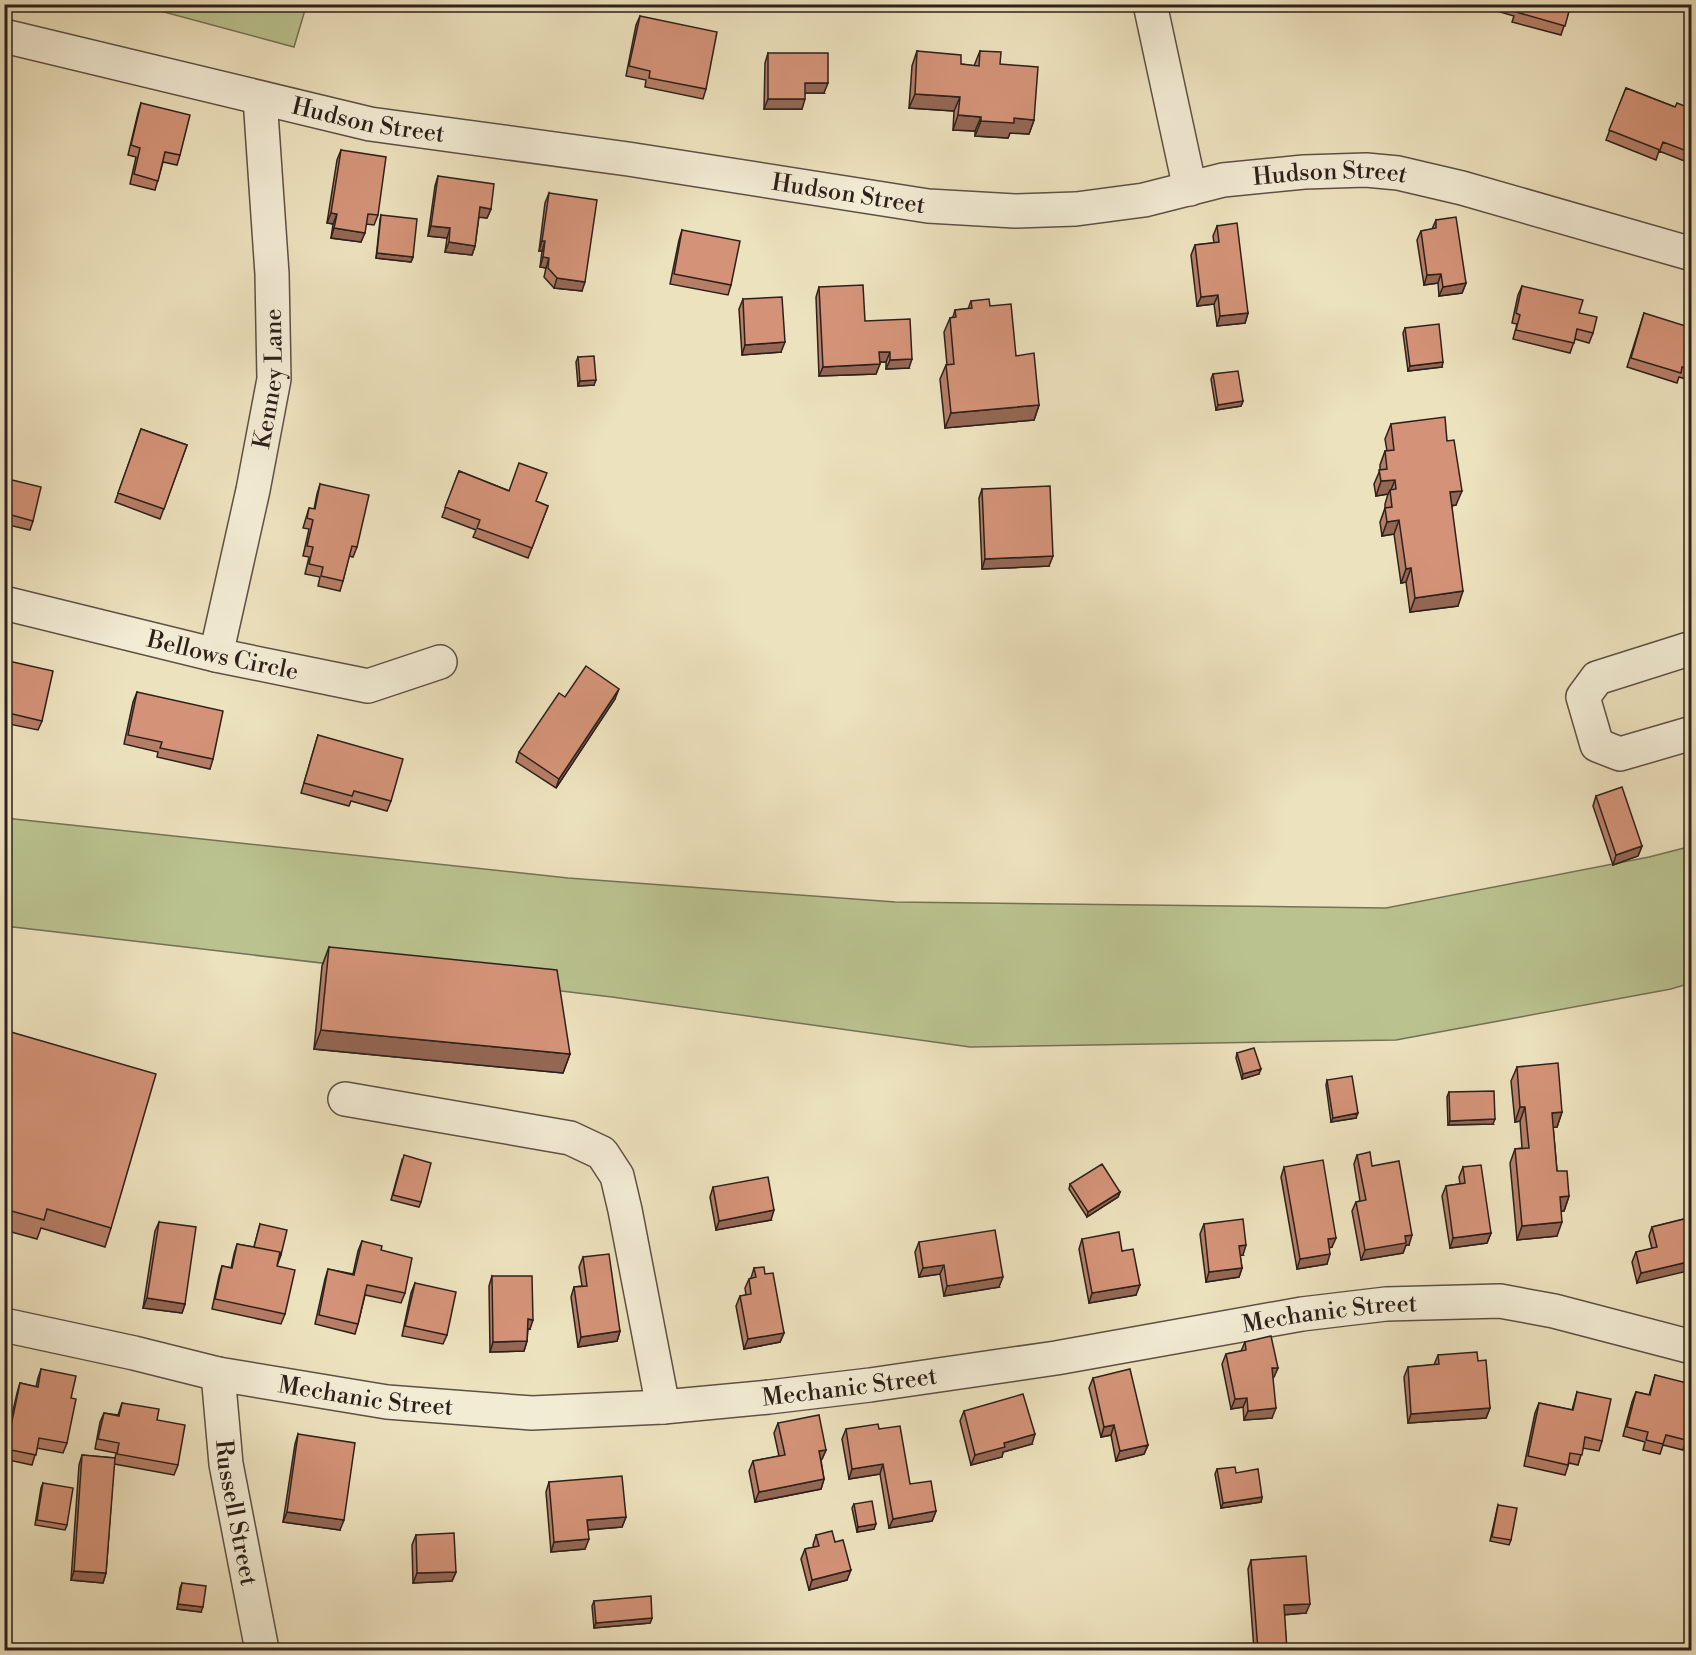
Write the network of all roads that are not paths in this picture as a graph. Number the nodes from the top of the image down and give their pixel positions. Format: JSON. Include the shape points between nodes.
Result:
{"nodes":[{"id":1,"x":1150,"y":4,"type":"edge"},
{"id":2,"x":4,"y":36,"type":"edge"},
{"id":3,"x":260,"y":98,"type":"junction"},
{"id":4,"x":1190,"y":189,"type":"junction"},
{"id":5,"x":1692,"y":254,"type":"edge"},
{"id":6,"x":4,"y":603,"type":"edge"},
{"id":7,"x":1692,"y":648,"type":"edge"},
{"id":8,"x":216,"y":655,"type":"junction"},
{"id":9,"x":440,"y":662,"type":"dead end"},
{"id":10,"x":1692,"y":733,"type":"edge"},
{"id":11,"x":345,"y":1099,"type":"dead end"},
{"id":12,"x":4,"y":1325,"type":"edge"},
{"id":13,"x":1692,"y":1347,"type":"edge"},
{"id":14,"x":218,"y":1374,"type":"junction"},
{"id":15,"x":663,"y":1407,"type":"junction"},
{"id":16,"x":262,"y":1650,"type":"edge"}],
"edges":[{"from":1,"to":4,"type":"street"},
{"from":2,"to":3,"type":"street","name":"Hudson Street"},
{"from":3,"to":4,"type":"street","name":"Hudson Street","via":[[370,124],[928,206],[1015,211],[1076,209]]},
{"from":3,"to":8,"type":"street","name":"Kenney Lane","via":[[272,274],[274,379]]},
{"from":4,"to":5,"type":"street","name":"Hudson Street","via":[[1222,180],[1304,171],[1398,173]]},
{"from":6,"to":8,"type":"street","name":"Bellows Circle"},
{"from":7,"to":10,"type":"street","via":[[1597,678],[1583,697],[1598,745],[1620,754]]},
{"from":8,"to":9,"type":"street","name":"Bellows Circle","via":[[368,686]]},
{"from":11,"to":15,"type":"street","via":[[570,1138],[602,1153],[617,1176],[623,1199]]},
{"from":12,"to":14,"type":"street","name":"Mechanic Street"},
{"from":13,"to":15,"type":"street","name":"Mechanic Street","via":[[1564,1313],[1500,1301],[1386,1304],[1302,1314],[928,1377]]},
{"from":14,"to":15,"type":"street","name":"Mechanic Street","via":[[387,1402],[532,1413]]},
{"from":14,"to":16,"type":"street","name":"Russell Street","via":[[226,1464]]}]}
